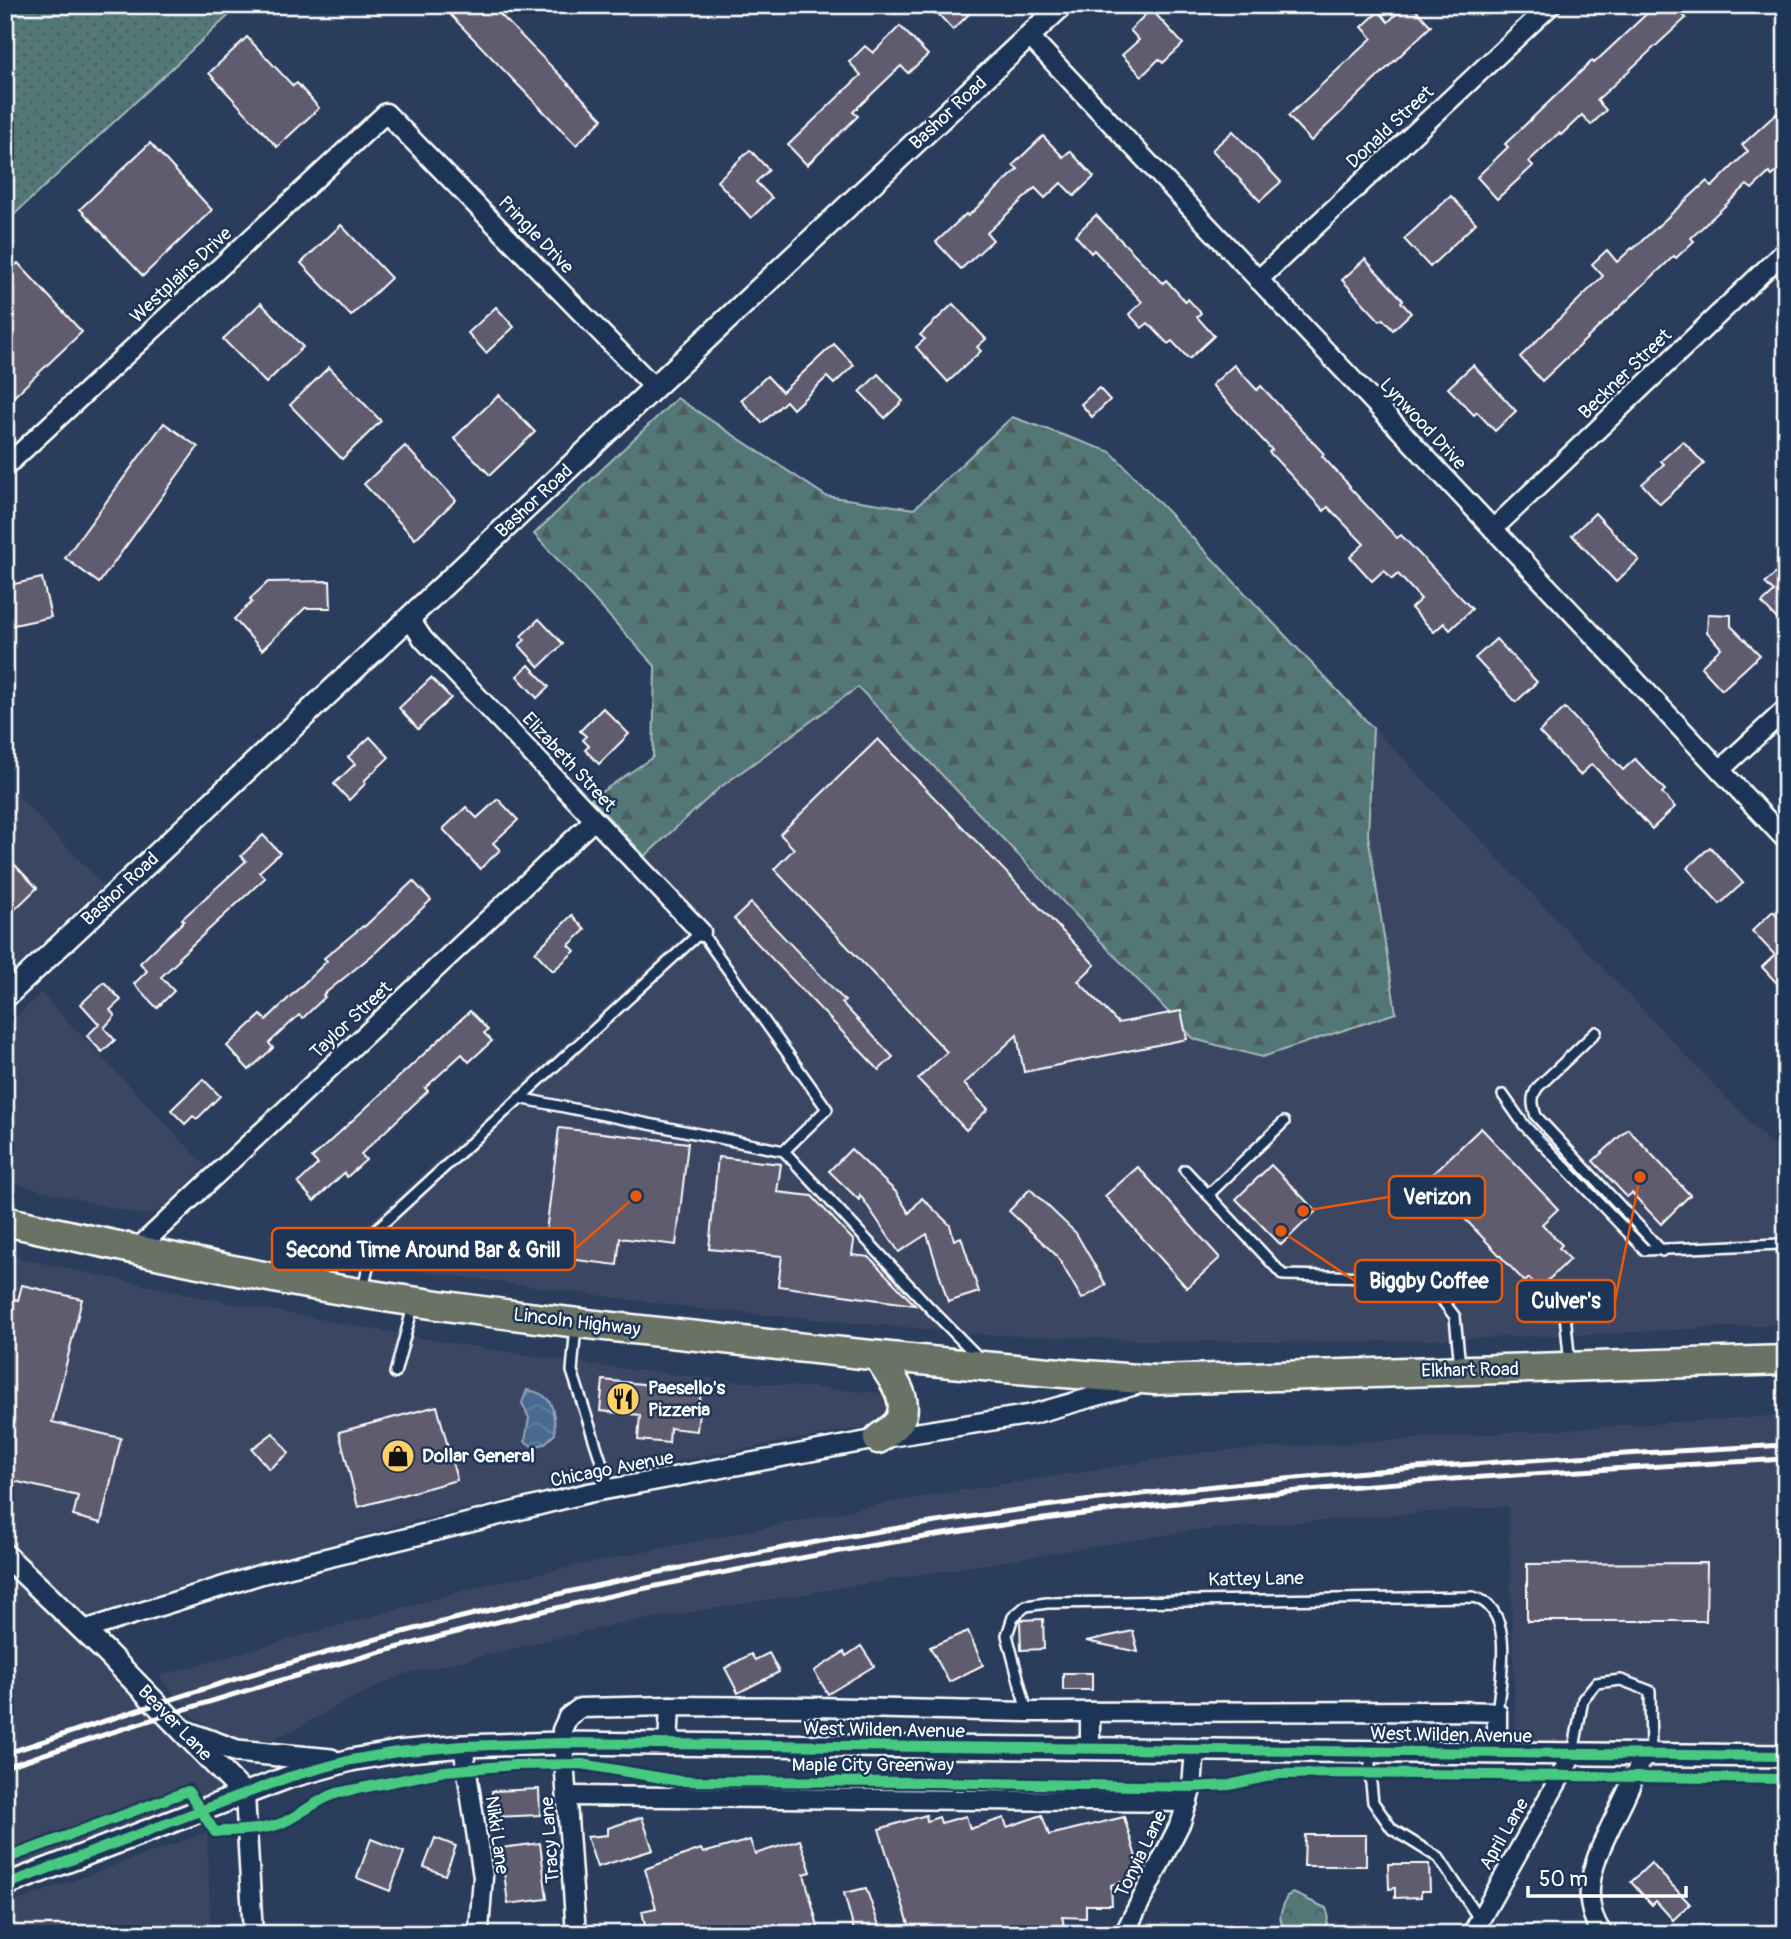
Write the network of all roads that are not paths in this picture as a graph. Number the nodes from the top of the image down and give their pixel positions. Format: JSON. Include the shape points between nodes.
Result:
{"nodes":[{"id":1,"x":1062,"y":5,"type":"edge"},
{"id":2,"x":1551,"y":5,"type":"edge"},
{"id":3,"x":1029,"y":37,"type":"junction"},
{"id":4,"x":386,"y":113,"type":"joint"},
{"id":5,"x":1786,"y":250,"type":"edge"},
{"id":6,"x":1258,"y":280,"type":"junction"},
{"id":7,"x":655,"y":388,"type":"junction"},
{"id":8,"x":5,"y":467,"type":"edge"},
{"id":9,"x":1493,"y":529,"type":"junction"},
{"id":10,"x":409,"y":618,"type":"junction"},
{"id":11,"x":1786,"y":709,"type":"edge"},
{"id":12,"x":1720,"y":770,"type":"junction"},
{"id":13,"x":594,"y":820,"type":"junction"},
{"id":14,"x":1786,"y":840,"type":"edge"},
{"id":15,"x":701,"y":932,"type":"junction"},
{"id":16,"x":5,"y":997,"type":"edge"},
{"id":17,"x":1596,"y":1032,"type":"dead end"},
{"id":18,"x":1503,"y":1095,"type":"dead end"},
{"id":19,"x":519,"y":1098,"type":"junction"},
{"id":20,"x":1284,"y":1122,"type":"dead end"},
{"id":21,"x":784,"y":1151,"type":"junction"},
{"id":22,"x":1185,"y":1170,"type":"dead end"},
{"id":23,"x":1208,"y":1195,"type":"junction"},
{"id":24,"x":5,"y":1221,"type":"edge"},
{"id":25,"x":136,"y":1250,"type":"junction"},
{"id":26,"x":1662,"y":1251,"type":"junction"},
{"id":27,"x":1786,"y":1259,"type":"edge"},
{"id":28,"x":362,"y":1293,"type":"junction"},
{"id":29,"x":414,"y":1302,"type":"junction"},
{"id":30,"x":1566,"y":1314,"type":"dead end"},
{"id":31,"x":576,"y":1323,"type":"junction"},
{"id":32,"x":878,"y":1356,"type":"junction"},
{"id":33,"x":1786,"y":1360,"type":"edge"},
{"id":34,"x":986,"y":1365,"type":"junction"},
{"id":35,"x":1571,"y":1368,"type":"junction"},
{"id":36,"x":1460,"y":1369,"type":"junction"},
{"id":37,"x":395,"y":1373,"type":"dead end"},
{"id":38,"x":1155,"y":1380,"type":"junction"},
{"id":39,"x":878,"y":1439,"type":"junction"},
{"id":40,"x":610,"y":1489,"type":"junction"},
{"id":41,"x":5,"y":1555,"type":"edge"},
{"id":42,"x":84,"y":1630,"type":"junction"},
{"id":43,"x":670,"y":1706,"type":"junction"},
{"id":44,"x":1027,"y":1712,"type":"junction"},
{"id":45,"x":1090,"y":1712,"type":"junction"},
{"id":46,"x":1497,"y":1712,"type":"junction"},
{"id":47,"x":184,"y":1732,"type":"junction"},
{"id":48,"x":562,"y":1743,"type":"junction"},
{"id":49,"x":668,"y":1745,"type":"junction"},
{"id":50,"x":463,"y":1746,"type":"junction"},
{"id":51,"x":1090,"y":1749,"type":"junction"},
{"id":52,"x":1195,"y":1750,"type":"junction"},
{"id":53,"x":1370,"y":1752,"type":"junction"},
{"id":54,"x":1497,"y":1753,"type":"junction"},
{"id":55,"x":1573,"y":1754,"type":"junction"},
{"id":56,"x":1647,"y":1755,"type":"junction"},
{"id":57,"x":1786,"y":1756,"type":"edge"},
{"id":58,"x":351,"y":1760,"type":"junction"},
{"id":59,"x":245,"y":1795,"type":"junction"},
{"id":60,"x":569,"y":1796,"type":"junction"},
{"id":61,"x":1188,"y":1802,"type":"junction"},
{"id":62,"x":5,"y":1885,"type":"edge"},
{"id":63,"x":1476,"y":1927,"type":"edge"},
{"id":64,"x":479,"y":1930,"type":"dead end"},
{"id":65,"x":253,"y":1934,"type":"edge"},
{"id":66,"x":576,"y":1934,"type":"edge"},
{"id":67,"x":1124,"y":1934,"type":"edge"},
{"id":68,"x":1603,"y":1934,"type":"edge"}],
"edges":[{"from":1,"to":3,"type":"street","name":"Bashor Road"},
{"from":2,"to":6,"type":"street","name":"Donald Street"},
{"from":3,"to":6,"type":"street","name":"Lynwood Drive"},
{"from":3,"to":7,"type":"street","name":"Bashor Road"},
{"from":4,"to":7,"type":"street","name":"Pringle Drive"},
{"from":4,"to":8,"type":"street","name":"Westplains Drive"},
{"from":5,"to":9,"type":"street","name":"Beckner Street"},
{"from":6,"to":9,"type":"street","name":"Lynwood Drive"},
{"from":7,"to":10,"type":"street","name":"Bashor Road"},
{"from":9,"to":12,"type":"street","name":"Lynwood Drive"},
{"from":10,"to":13,"type":"street","name":"Elizabeth Street","via":[[423,639]]},
{"from":10,"to":16,"type":"street","name":"Bashor Road"},
{"from":11,"to":12,"type":"street"},
{"from":12,"to":14,"type":"street","name":"Lynwood Drive"},
{"from":13,"to":15,"type":"street","name":"Elizabeth Street"},
{"from":13,"to":25,"type":"street","name":"Taylor Street"},
{"from":15,"to":19,"type":"lane"},
{"from":15,"to":21,"type":"lane","via":[[827,1109]]},
{"from":17,"to":26,"type":"lane","via":[[1538,1087],[1532,1105],[1536,1116]]},
{"from":18,"to":26,"type":"lane","via":[[1524,1125],[1645,1250]]},
{"from":19,"to":21,"type":"lane"},
{"from":19,"to":28,"type":"lane","via":[[377,1229]]},
{"from":20,"to":23,"type":"lane"},
{"from":21,"to":34,"type":"lane"},
{"from":22,"to":23,"type":"lane"},
{"from":23,"to":36,"type":"lane","via":[[1283,1275],[1426,1278],[1455,1317]]},
{"from":24,"to":25,"type":"highway","name":"Lincoln Highway"},
{"from":25,"to":28,"type":"highway","name":"Lincoln Highway"},
{"from":26,"to":27,"type":"lane","via":[[1780,1244]]},
{"from":28,"to":29,"type":"highway","name":"Lincoln Highway"},
{"from":29,"to":31,"type":"highway","name":"Lincoln Highway"},
{"from":29,"to":37,"type":"lane"},
{"from":30,"to":35,"type":"lane"},
{"from":31,"to":32,"type":"highway","name":"Lincoln Highway"},
{"from":31,"to":40,"type":"lane","via":[[572,1371]]},
{"from":32,"to":34,"type":"highway","name":"Lincoln Highway"},
{"from":32,"to":39,"type":"highway","via":[[904,1405],[899,1423]]},
{"from":33,"to":35,"type":"highway","name":"Elkhart Road"},
{"from":34,"to":38,"type":"highway","name":"Lincoln Highway"},
{"from":35,"to":36,"type":"highway","name":"Elkhart Road"},
{"from":36,"to":38,"type":"highway","name":"Elkhart Road"},
{"from":38,"to":39,"type":"street","name":"Chicago Avenue","via":[[1033,1414]]},
{"from":39,"to":40,"type":"street","name":"Chicago Avenue"},
{"from":40,"to":42,"type":"street","name":"Chicago Avenue","via":[[262,1574]]},
{"from":41,"to":42,"type":"street","name":"Beaver Lane"},
{"from":42,"to":47,"type":"street","name":"Beaver Lane"},
{"from":43,"to":44,"type":"street"},
{"from":43,"to":48,"type":"street","via":[[580,1708],[568,1717]]},
{"from":43,"to":49,"type":"street"},
{"from":44,"to":45,"type":"street"},
{"from":44,"to":46,"type":"lane","name":"Kattey Lane","via":[[1007,1635],[1013,1617],[1026,1606],[1473,1597],[1491,1605],[1502,1633]]},
{"from":45,"to":46,"type":"street"},
{"from":45,"to":51,"type":"street"},
{"from":46,"to":54,"type":"street","name":"Kattey Lane"},
{"from":47,"to":58,"type":"street","via":[[237,1751]]},
{"from":47,"to":59,"type":"street","name":"Beaver Lane"},
{"from":48,"to":49,"type":"street","name":"West Wilden Avenue"},
{"from":48,"to":50,"type":"street","name":"West Wilden Avenue"},
{"from":48,"to":60,"type":"street","name":"Tracy Lane"},
{"from":49,"to":51,"type":"street","name":"West Wilden Avenue"},
{"from":50,"to":58,"type":"street","name":"West Wilden Avenue"},
{"from":50,"to":64,"type":"street","name":"Nikki Lane","via":[[483,1877]]},
{"from":51,"to":52,"type":"street","name":"West Wilden Avenue"},
{"from":52,"to":53,"type":"street","name":"West Wilden Avenue"},
{"from":52,"to":61,"type":"street","name":"Tonyia Lane"},
{"from":53,"to":54,"type":"street","name":"West Wilden Avenue"},
{"from":53,"to":63,"type":"lane","via":[[1373,1802],[1392,1829],[1439,1858]]},
{"from":54,"to":55,"type":"street","name":"West Wilden Avenue"},
{"from":55,"to":56,"type":"street","name":"West Wilden Avenue"},
{"from":55,"to":56,"type":"lane","via":[[1583,1699],[1596,1683],[1621,1680],[1650,1691]]},
{"from":55,"to":63,"type":"street","name":"April Lane"},
{"from":56,"to":57,"type":"street","name":"West Wilden Avenue"},
{"from":56,"to":68,"type":"street","via":[[1595,1860],[1590,1900]]},
{"from":58,"to":59,"type":"street","name":"West Wilden Avenue"},
{"from":59,"to":62,"type":"street","name":"West Wilden Avenue"},
{"from":59,"to":65,"type":"street"},
{"from":60,"to":61,"type":"street"},
{"from":60,"to":66,"type":"street","name":"Tracy Lane"},
{"from":61,"to":67,"type":"street","name":"Tonyia Lane"}]}
